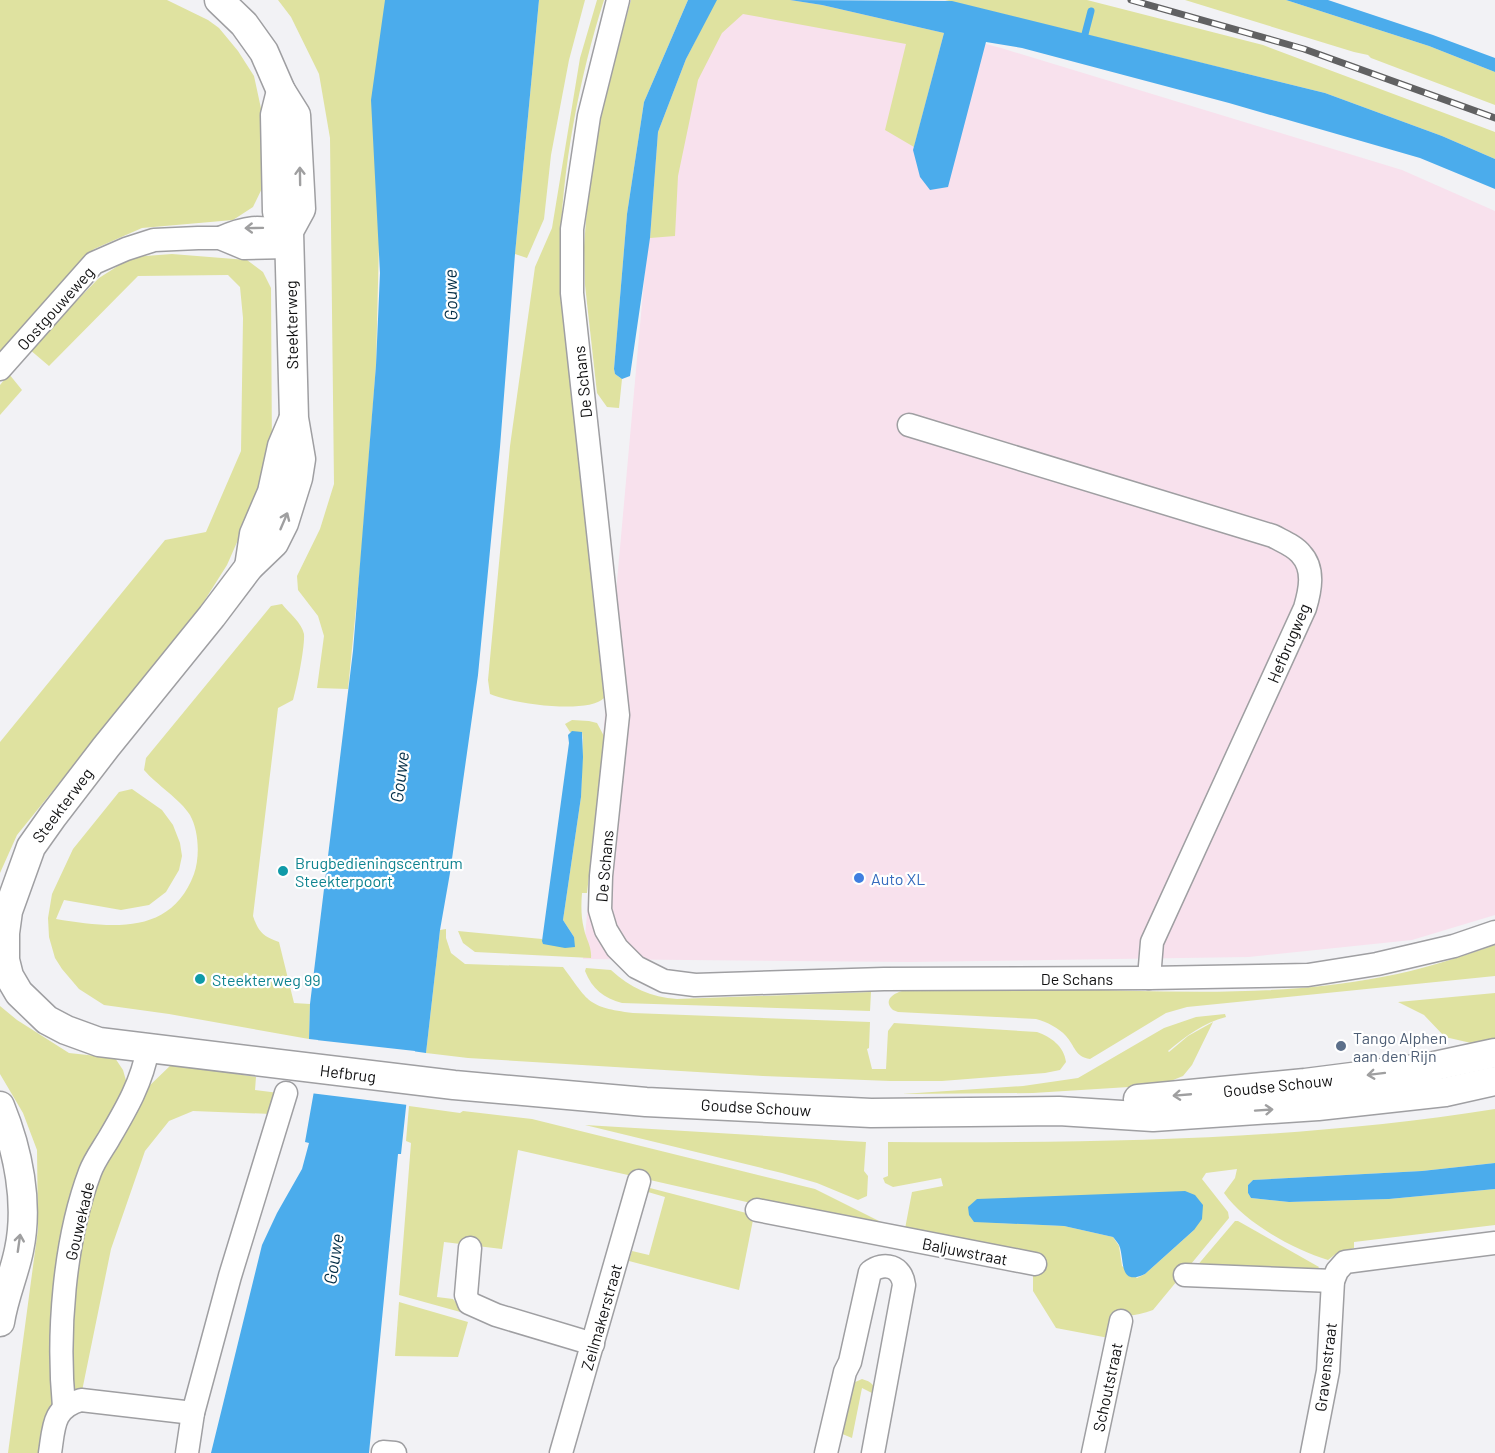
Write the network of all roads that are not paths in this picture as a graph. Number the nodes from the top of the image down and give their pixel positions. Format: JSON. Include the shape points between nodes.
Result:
{"nodes":[{"id":1,"x":219,"y":0,"type":"edge"},
{"id":2,"x":618,"y":0,"type":"edge"},
{"id":3,"x":289,"y":239,"type":"junction"},
{"id":4,"x":0,"y":369,"type":"edge"},
{"id":5,"x":909,"y":425,"type":"dead end"},
{"id":6,"x":1495,"y":932,"type":"edge"},
{"id":7,"x":1149,"y":978,"type":"junction"},
{"id":8,"x":148,"y":1048,"type":"junction"},
{"id":9,"x":1495,"y":1053,"type":"edge"},
{"id":10,"x":243,"y":1060,"type":"joint"},
{"id":11,"x":1495,"y":1081,"type":"edge"},
{"id":12,"x":454,"y":1085,"type":"joint"},
{"id":13,"x":286,"y":1093,"type":"dead end"},
{"id":14,"x":0,"y":1106,"type":"edge"},
{"id":15,"x":1059,"y":1111,"type":"junction"},
{"id":16,"x":639,"y":1181,"type":"dead end"},
{"id":17,"x":757,"y":1210,"type":"dead end"},
{"id":18,"x":896,"y":1237,"type":"junction"},
{"id":19,"x":1495,"y":1243,"type":"edge"},
{"id":20,"x":470,"y":1248,"type":"dead end"},
{"id":21,"x":1035,"y":1264,"type":"dead end"},
{"id":22,"x":891,"y":1266,"type":"junction"},
{"id":23,"x":1185,"y":1275,"type":"dead end"},
{"id":24,"x":1334,"y":1281,"type":"junction"},
{"id":25,"x":1,"y":1300,"type":"edge"},
{"id":26,"x":1121,"y":1321,"type":"dead end"},
{"id":27,"x":593,"y":1344,"type":"junction"},
{"id":28,"x":850,"y":1362,"type":"junction"},
{"id":29,"x":887,"y":1369,"type":"junction"},
{"id":30,"x":64,"y":1407,"type":"junction"},
{"id":31,"x":193,"y":1413,"type":"junction"},
{"id":32,"x":383,"y":1452,"type":"edge"},
{"id":33,"x":50,"y":1453,"type":"edge"},
{"id":34,"x":187,"y":1453,"type":"edge"},
{"id":35,"x":395,"y":1453,"type":"edge"},
{"id":36,"x":561,"y":1453,"type":"edge"},
{"id":37,"x":826,"y":1453,"type":"edge"},
{"id":38,"x":873,"y":1453,"type":"edge"},
{"id":39,"x":1093,"y":1453,"type":"edge"},
{"id":40,"x":1312,"y":1453,"type":"edge"}],
"edges":[{"from":1,"to":3,"type":"main road","name":"Steekterweg","via":[[244,24],[264,52],[281,91],[275,116],[277,212]]},
{"from":2,"to":7,"type":"street","name":"De Schans","via":[[589,116],[572,229],[572,293],[618,715],[601,876],[600,910],[606,930],[636,967],[664,981],[695,985],[884,979]]},
{"from":3,"to":4,"type":"street","name":"Oostgouweweg","via":[[244,248],[220,238],[154,240],[94,263]]},
{"from":3,"to":8,"type":"main road","name":"Steekterweg","via":[[294,418],[282,446],[272,492],[254,534],[249,567],[31,847],[8,911],[5,960],[9,976],[47,1020],[99,1042]]},
{"from":5,"to":7,"type":"street","name":"Hefbrugweg","via":[[1274,536],[1302,554],[1309,570],[1311,585],[1305,608],[1152,942]]},
{"from":6,"to":7,"type":"street","name":"De Schans","via":[[1377,964],[1308,975]]},
{"from":8,"to":10,"type":"main road","name":"Steekterweg"},
{"from":8,"to":30,"type":"street","name":"Gouwekade","via":[[135,1091],[91,1171],[76,1218],[65,1287]]},
{"from":9,"to":15,"type":"main road","name":"Goudse Schouw","one_way":true,"via":[[1430,1067]]},
{"from":10,"to":12,"type":"main road","name":"Hefbrug"},
{"from":15,"to":11,"type":"main road","name":"Goudse Schouw","one_way":true,"via":[[1153,1117],[1318,1106],[1445,1092]]},
{"from":12,"to":15,"type":"main road","name":"Goudse Schouw","via":[[646,1102],[871,1113]]},
{"from":13,"to":31,"type":"street"},
{"from":25,"to":14,"type":"main road","one_way":true,"via":[[19,1250],[22,1204],[15,1152]]},
{"from":16,"to":27,"type":"street","name":"Zeilmakerstraat"},
{"from":17,"to":18,"type":"street","name":"Baljuwstraat"},
{"from":18,"to":21,"type":"street","name":"Baljuwstraat"},
{"from":18,"to":22,"type":"street"},
{"from":19,"to":24,"type":"street","via":[[1345,1262]]},
{"from":20,"to":27,"type":"street","via":[[466,1295],[469,1303]]},
{"from":22,"to":28,"type":"street","via":[[870,1272]]},
{"from":22,"to":29,"type":"street","via":[[903,1277],[904,1285]]},
{"from":23,"to":24,"type":"street"},
{"from":24,"to":40,"type":"street","name":"Gravenstraat","via":[[1328,1371]]},
{"from":26,"to":39,"type":"street","name":"Schoutstraat"},
{"from":27,"to":36,"type":"street","name":"Zeilmakerstraat"},
{"from":28,"to":29,"type":"street"},
{"from":28,"to":37,"type":"street"},
{"from":29,"to":38,"type":"street"},
{"from":30,"to":31,"type":"street","via":[[81,1400]]},
{"from":30,"to":33,"type":"street","name":"Gouwekade","via":[[57,1416]]},
{"from":31,"to":34,"type":"street"},
{"from":32,"to":35,"type":"street"}]}
